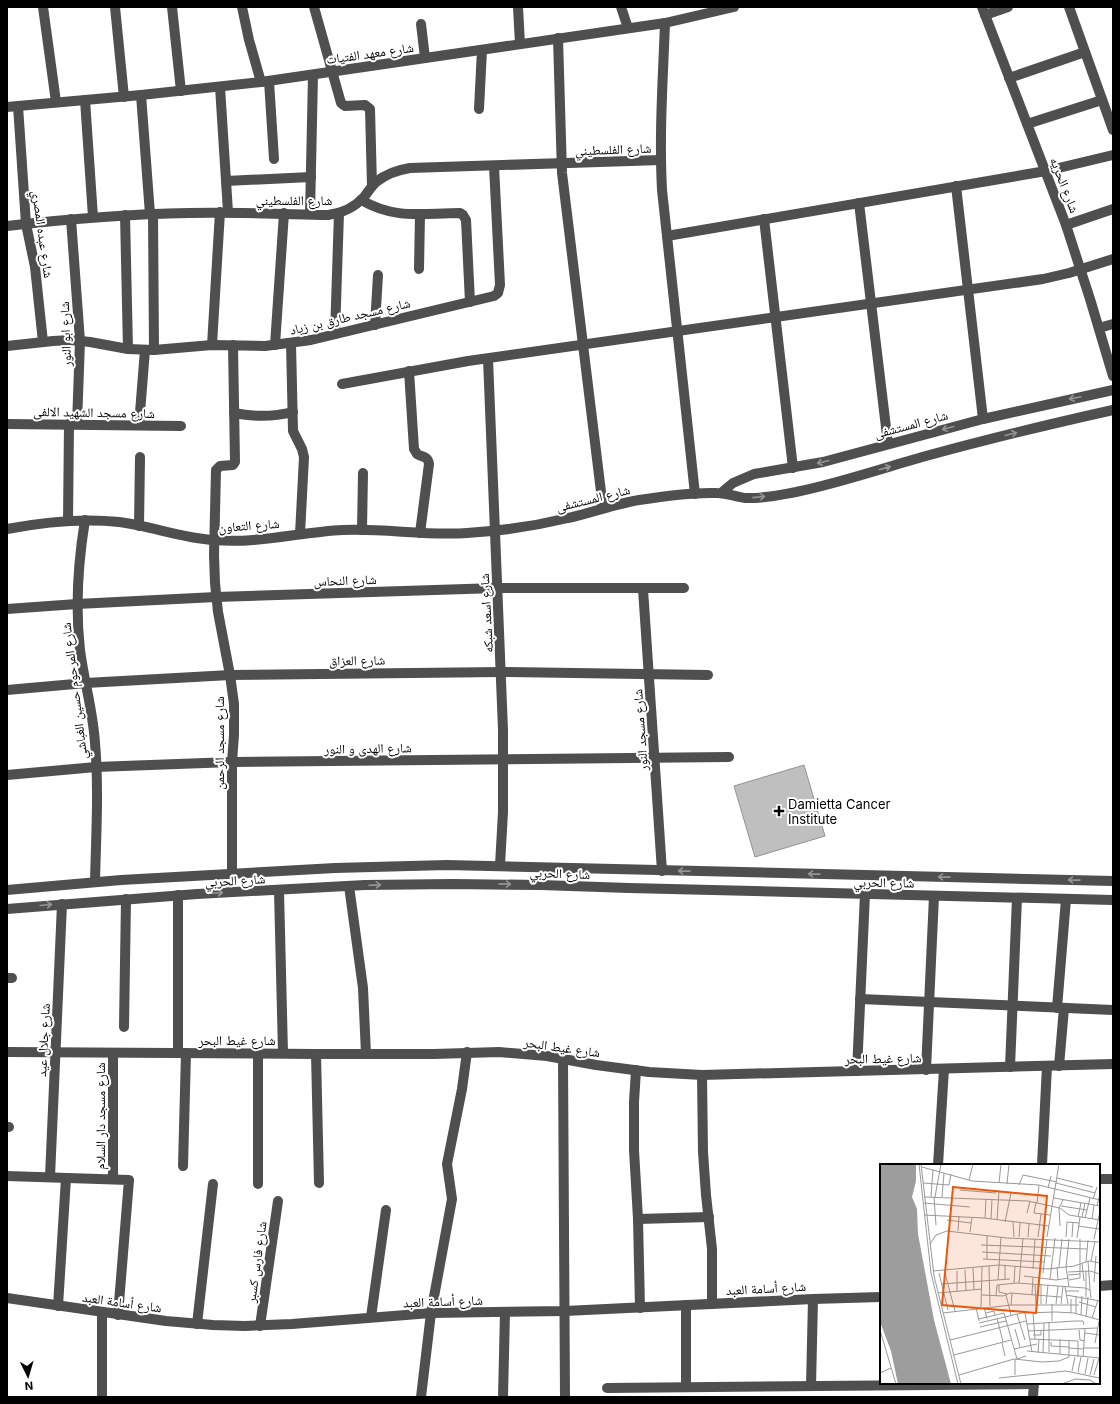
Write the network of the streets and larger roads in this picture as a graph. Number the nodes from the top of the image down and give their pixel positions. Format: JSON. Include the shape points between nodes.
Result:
{"nodes":[{"id":1,"x":43,"y":7,"type":"edge"},
{"id":2,"x":115,"y":7,"type":"edge"},
{"id":3,"x":172,"y":7,"type":"edge"},
{"id":4,"x":242,"y":7,"type":"edge"},
{"id":5,"x":314,"y":7,"type":"edge"},
{"id":6,"x":518,"y":7,"type":"edge"},
{"id":7,"x":621,"y":7,"type":"edge"},
{"id":8,"x":734,"y":7,"type":"edge"},
{"id":9,"x":1008,"y":7,"type":"edge"},
{"id":10,"x":1069,"y":7,"type":"edge"},
{"id":11,"x":718,"y":9,"type":"edge"},
{"id":12,"x":983,"y":11,"type":"edge"},
{"id":13,"x":665,"y":23,"type":"junction"},
{"id":14,"x":421,"y":24,"type":"dead end"},
{"id":15,"x":628,"y":28,"type":"junction"},
{"id":16,"x":558,"y":38,"type":"junction"},
{"id":17,"x":520,"y":44,"type":"junction"},
{"id":18,"x":482,"y":50,"type":"junction"},
{"id":19,"x":1085,"y":52,"type":"junction"},
{"id":20,"x":425,"y":58,"type":"junction"},
{"id":21,"x":333,"y":72,"type":"junction"},
{"id":22,"x":313,"y":75,"type":"junction"},
{"id":23,"x":1009,"y":78,"type":"junction"},
{"id":24,"x":265,"y":81,"type":"junction"},
{"id":25,"x":220,"y":87,"type":"junction"},
{"id":26,"x":181,"y":91,"type":"junction"},
{"id":27,"x":141,"y":95,"type":"junction"},
{"id":28,"x":124,"y":97,"type":"junction"},
{"id":29,"x":85,"y":100,"type":"junction"},
{"id":30,"x":1102,"y":100,"type":"junction"},
{"id":31,"x":56,"y":102,"type":"junction"},
{"id":32,"x":18,"y":106,"type":"junction"},
{"id":33,"x":7,"y":107,"type":"edge"},
{"id":34,"x":479,"y":109,"type":"dead end"},
{"id":35,"x":1027,"y":124,"type":"junction"},
{"id":36,"x":1113,"y":130,"type":"edge"},
{"id":37,"x":1113,"y":155,"type":"edge"},
{"id":38,"x":274,"y":159,"type":"dead end"},
{"id":39,"x":661,"y":160,"type":"junction"},
{"id":40,"x":562,"y":164,"type":"junction"},
{"id":41,"x":494,"y":166,"type":"junction"},
{"id":42,"x":1046,"y":171,"type":"junction"},
{"id":43,"x":311,"y":177,"type":"junction"},
{"id":44,"x":226,"y":181,"type":"junction"},
{"id":45,"x":372,"y":186,"type":"junction"},
{"id":46,"x":956,"y":186,"type":"junction"},
{"id":47,"x":361,"y":200,"type":"junction"},
{"id":48,"x":859,"y":203,"type":"junction"},
{"id":49,"x":1113,"y":208,"type":"edge"},
{"id":50,"x":224,"y":212,"type":"junction"},
{"id":51,"x":284,"y":213,"type":"junction"},
{"id":52,"x":339,"y":213,"type":"junction"},
{"id":53,"x":152,"y":214,"type":"junction"},
{"id":54,"x":310,"y":214,"type":"junction"},
{"id":55,"x":420,"y":214,"type":"junction"},
{"id":56,"x":125,"y":215,"type":"junction"},
{"id":57,"x":93,"y":217,"type":"junction"},
{"id":58,"x":71,"y":219,"type":"junction"},
{"id":59,"x":764,"y":219,"type":"junction"},
{"id":60,"x":26,"y":224,"type":"junction"},
{"id":61,"x":1066,"y":225,"type":"junction"},
{"id":62,"x":7,"y":226,"type":"edge"},
{"id":63,"x":667,"y":236,"type":"junction"},
{"id":64,"x":1113,"y":259,"type":"edge"},
{"id":65,"x":419,"y":269,"type":"dead end"},
{"id":66,"x":1081,"y":270,"type":"junction"},
{"id":67,"x":378,"y":275,"type":"dead end"},
{"id":68,"x":968,"y":291,"type":"junction"},
{"id":69,"x":470,"y":302,"type":"junction"},
{"id":70,"x":871,"y":304,"type":"junction"},
{"id":71,"x":775,"y":318,"type":"junction"},
{"id":72,"x":375,"y":324,"type":"junction"},
{"id":73,"x":1113,"y":324,"type":"edge"},
{"id":74,"x":1100,"y":328,"type":"junction"},
{"id":75,"x":678,"y":332,"type":"junction"},
{"id":76,"x":335,"y":334,"type":"junction"},
{"id":77,"x":80,"y":341,"type":"junction"},
{"id":78,"x":43,"y":342,"type":"junction"},
{"id":79,"x":291,"y":343,"type":"junction"},
{"id":80,"x":212,"y":345,"type":"junction"},
{"id":81,"x":233,"y":345,"type":"junction"},
{"id":82,"x":275,"y":345,"type":"junction"},
{"id":83,"x":7,"y":346,"type":"edge"},
{"id":84,"x":583,"y":346,"type":"junction"},
{"id":85,"x":128,"y":349,"type":"junction"},
{"id":86,"x":150,"y":350,"type":"junction"},
{"id":87,"x":488,"y":358,"type":"junction"},
{"id":88,"x":409,"y":371,"type":"junction"},
{"id":89,"x":1113,"y":376,"type":"edge"},
{"id":90,"x":342,"y":384,"type":"dead end"},
{"id":91,"x":1113,"y":390,"type":"edge"},
{"id":92,"x":1113,"y":410,"type":"edge"},
{"id":93,"x":293,"y":412,"type":"junction"},
{"id":94,"x":234,"y":413,"type":"junction"},
{"id":95,"x":983,"y":419,"type":"junction"},
{"id":96,"x":7,"y":424,"type":"edge"},
{"id":97,"x":73,"y":424,"type":"junction"},
{"id":98,"x":139,"y":425,"type":"junction"},
{"id":99,"x":181,"y":426,"type":"dead end"},
{"id":100,"x":888,"y":444,"type":"junction"},
{"id":101,"x":140,"y":457,"type":"dead end"},
{"id":102,"x":792,"y":468,"type":"junction"},
{"id":103,"x":363,"y":473,"type":"dead end"},
{"id":104,"x":721,"y":493,"type":"junction"},
{"id":105,"x":695,"y":494,"type":"junction"},
{"id":106,"x":603,"y":508,"type":"junction"},
{"id":107,"x":85,"y":520,"type":"junction"},
{"id":108,"x":68,"y":521,"type":"junction"},
{"id":109,"x":139,"y":526,"type":"junction"},
{"id":110,"x":7,"y":529,"type":"edge"},
{"id":111,"x":362,"y":530,"type":"junction"},
{"id":112,"x":495,"y":531,"type":"junction"},
{"id":113,"x":420,"y":533,"type":"junction"},
{"id":114,"x":300,"y":534,"type":"junction"},
{"id":115,"x":214,"y":541,"type":"junction"},
{"id":116,"x":497,"y":588,"type":"junction"},
{"id":117,"x":684,"y":588,"type":"dead end"},
{"id":118,"x":643,"y":589,"type":"junction"},
{"id":119,"x":216,"y":597,"type":"junction"},
{"id":120,"x":77,"y":604,"type":"junction"},
{"id":121,"x":7,"y":609,"type":"edge"},
{"id":122,"x":502,"y":672,"type":"junction"},
{"id":123,"x":649,"y":674,"type":"junction"},
{"id":124,"x":230,"y":675,"type":"junction"},
{"id":125,"x":708,"y":675,"type":"dead end"},
{"id":126,"x":86,"y":683,"type":"junction"},
{"id":127,"x":7,"y":690,"type":"edge"},
{"id":128,"x":729,"y":757,"type":"dead end"},
{"id":129,"x":655,"y":758,"type":"junction"},
{"id":130,"x":504,"y":760,"type":"junction"},
{"id":131,"x":232,"y":762,"type":"junction"},
{"id":132,"x":96,"y":767,"type":"junction"},
{"id":133,"x":7,"y":775,"type":"edge"},
{"id":134,"x":500,"y":865,"type":"junction"},
{"id":135,"x":662,"y":870,"type":"junction"},
{"id":136,"x":232,"y":874,"type":"junction"},
{"id":137,"x":196,"y":876,"type":"junction"},
{"id":138,"x":1113,"y":881,"type":"edge"},
{"id":139,"x":95,"y":882,"type":"junction"},
{"id":140,"x":349,"y":886,"type":"junction"},
{"id":141,"x":7,"y":890,"type":"edge"},
{"id":142,"x":279,"y":891,"type":"junction"},
{"id":143,"x":197,"y":894,"type":"junction"},
{"id":144,"x":865,"y":894,"type":"junction"},
{"id":145,"x":178,"y":895,"type":"junction"},
{"id":146,"x":934,"y":896,"type":"junction"},
{"id":147,"x":1017,"y":898,"type":"junction"},
{"id":148,"x":126,"y":899,"type":"junction"},
{"id":149,"x":1066,"y":899,"type":"junction"},
{"id":150,"x":1113,"y":900,"type":"edge"},
{"id":151,"x":62,"y":904,"type":"junction"},
{"id":152,"x":7,"y":909,"type":"edge"},
{"id":153,"x":860,"y":999,"type":"junction"},
{"id":154,"x":929,"y":1002,"type":"junction"},
{"id":155,"x":1012,"y":1006,"type":"junction"},
{"id":156,"x":1060,"y":1008,"type":"junction"},
{"id":157,"x":1113,"y":1010,"type":"edge"},
{"id":158,"x":124,"y":1027,"type":"dead end"},
{"id":159,"x":7,"y":1052,"type":"edge"},
{"id":160,"x":56,"y":1052,"type":"junction"},
{"id":161,"x":467,"y":1052,"type":"junction"},
{"id":162,"x":113,"y":1053,"type":"junction"},
{"id":163,"x":182,"y":1053,"type":"junction"},
{"id":164,"x":258,"y":1053,"type":"junction"},
{"id":165,"x":283,"y":1053,"type":"junction"},
{"id":166,"x":316,"y":1054,"type":"junction"},
{"id":167,"x":366,"y":1054,"type":"junction"},
{"id":168,"x":563,"y":1058,"type":"junction"},
{"id":169,"x":1113,"y":1064,"type":"edge"},
{"id":170,"x":1047,"y":1066,"type":"junction"},
{"id":171,"x":1059,"y":1066,"type":"junction"},
{"id":172,"x":1010,"y":1067,"type":"junction"},
{"id":173,"x":944,"y":1069,"type":"junction"},
{"id":174,"x":636,"y":1070,"type":"junction"},
{"id":175,"x":926,"y":1070,"type":"junction"},
{"id":176,"x":857,"y":1071,"type":"junction"},
{"id":177,"x":702,"y":1075,"type":"junction"},
{"id":178,"x":938,"y":1164,"type":"edge"},
{"id":179,"x":1042,"y":1164,"type":"edge"},
{"id":180,"x":183,"y":1166,"type":"dead end"},
{"id":181,"x":7,"y":1176,"type":"edge"},
{"id":182,"x":50,"y":1177,"type":"junction"},
{"id":183,"x":66,"y":1178,"type":"junction"},
{"id":184,"x":113,"y":1179,"type":"junction"},
{"id":185,"x":1100,"y":1179,"type":"edge"},
{"id":186,"x":1113,"y":1179,"type":"edge"},
{"id":187,"x":319,"y":1183,"type":"dead end"},
{"id":188,"x":213,"y":1184,"type":"dead end"},
{"id":189,"x":258,"y":1184,"type":"dead end"},
{"id":190,"x":278,"y":1201,"type":"dead end"},
{"id":191,"x":386,"y":1210,"type":"dead end"},
{"id":192,"x":709,"y":1217,"type":"junction"},
{"id":193,"x":638,"y":1219,"type":"junction"},
{"id":194,"x":1113,"y":1285,"type":"edge"},
{"id":195,"x":1100,"y":1286,"type":"edge"},
{"id":196,"x":880,"y":1297,"type":"edge"},
{"id":197,"x":7,"y":1298,"type":"edge"},
{"id":198,"x":813,"y":1299,"type":"junction"},
{"id":199,"x":712,"y":1304,"type":"junction"},
{"id":200,"x":686,"y":1305,"type":"junction"},
{"id":201,"x":58,"y":1306,"type":"junction"},
{"id":202,"x":640,"y":1308,"type":"junction"},
{"id":203,"x":565,"y":1311,"type":"junction"},
{"id":204,"x":505,"y":1312,"type":"junction"},
{"id":205,"x":102,"y":1313,"type":"junction"},
{"id":206,"x":430,"y":1313,"type":"junction"},
{"id":207,"x":118,"y":1315,"type":"junction"},
{"id":208,"x":371,"y":1317,"type":"junction"},
{"id":209,"x":197,"y":1324,"type":"junction"},
{"id":210,"x":260,"y":1326,"type":"junction"},
{"id":211,"x":934,"y":1384,"type":"edge"},
{"id":212,"x":1034,"y":1384,"type":"edge"},
{"id":213,"x":811,"y":1386,"type":"junction"},
{"id":214,"x":686,"y":1387,"type":"junction"},
{"id":215,"x":607,"y":1388,"type":"dead end"},
{"id":216,"x":102,"y":1397,"type":"edge"},
{"id":217,"x":421,"y":1397,"type":"edge"},
{"id":218,"x":503,"y":1397,"type":"edge"},
{"id":219,"x":565,"y":1397,"type":"edge"},
{"id":220,"x":1033,"y":1397,"type":"edge"}],
"edges":[{"from":1,"to":31,"type":"street"},
{"from":2,"to":28,"type":"street"},
{"from":3,"to":26,"type":"street"},
{"from":4,"to":24,"type":"street","via":[[249,40]]},
{"from":5,"to":21,"type":"street"},
{"from":6,"to":17,"type":"street"},
{"from":7,"to":15,"type":"street"},
{"from":8,"to":11,"type":"street","name":"شارع معهد الفتيات"},
{"from":9,"to":12,"type":"street"},
{"from":10,"to":19,"type":"street"},
{"from":11,"to":13,"type":"street","name":"شارع معهد الفتيات"},
{"from":12,"to":23,"type":"street","name":"شارع الحريه"},
{"from":13,"to":15,"type":"street","name":"شارع معهد الفتيات"},
{"from":13,"to":39,"type":"street"},
{"from":14,"to":20,"type":"street"},
{"from":15,"to":16,"type":"street","name":"شارع معهد الفتيات"},
{"from":16,"to":17,"type":"street","name":"شارع معهد الفتيات"},
{"from":16,"to":40,"type":"street"},
{"from":17,"to":18,"type":"street","name":"شارع معهد الفتيات"},
{"from":18,"to":20,"type":"street","name":"شارع معهد الفتيات"},
{"from":18,"to":34,"type":"street"},
{"from":19,"to":23,"type":"street"},
{"from":19,"to":30,"type":"street"},
{"from":20,"to":21,"type":"street","name":"شارع معهد الفتيات"},
{"from":21,"to":22,"type":"street","name":"شارع معهد الفتيات"},
{"from":21,"to":45,"type":"street","via":[[343,105],[363,104],[370,109]]},
{"from":22,"to":24,"type":"street","name":"شارع معهد الفتيات"},
{"from":22,"to":43,"type":"street"},
{"from":23,"to":35,"type":"street","name":"شارع الحريه"},
{"from":24,"to":25,"type":"street","name":"شارع معهد الفتيات"},
{"from":24,"to":38,"type":"street"},
{"from":25,"to":26,"type":"street","name":"شارع معهد الفتيات"},
{"from":25,"to":44,"type":"street"},
{"from":26,"to":27,"type":"street","name":"شارع معهد الفتيات"},
{"from":27,"to":28,"type":"street","name":"شارع معهد الفتيات"},
{"from":27,"to":53,"type":"street"},
{"from":28,"to":29,"type":"street","name":"شارع معهد الفتيات"},
{"from":29,"to":31,"type":"street","name":"شارع معهد الفتيات"},
{"from":29,"to":57,"type":"street"},
{"from":30,"to":35,"type":"street"},
{"from":30,"to":36,"type":"street"},
{"from":31,"to":32,"type":"street","name":"شارع معهد الفتيات"},
{"from":32,"to":33,"type":"street","name":"شارع معهد الفتيات"},
{"from":32,"to":60,"type":"street","name":"شارع عبده المصري"},
{"from":35,"to":42,"type":"street","name":"شارع الحريه"},
{"from":37,"to":42,"type":"street"},
{"from":39,"to":40,"type":"street","name":"شارع الفلسطيني"},
{"from":39,"to":63,"type":"street"},
{"from":40,"to":41,"type":"street","name":"شارع الفلسطيني"},
{"from":40,"to":84,"type":"street"},
{"from":41,"to":45,"type":"street","name":"شارع الفلسطيني","via":[[410,168],[387,175]]},
{"from":41,"to":69,"type":"street","name":"شارع مسجد طارق بن زياد","via":[[500,289],[494,296]]},
{"from":42,"to":46,"type":"street"},
{"from":42,"to":61,"type":"street","name":"شارع الحريه"},
{"from":43,"to":44,"type":"street"},
{"from":43,"to":54,"type":"street"},
{"from":44,"to":50,"type":"street"},
{"from":45,"to":47,"type":"street","name":"شارع الفلسطيني"},
{"from":46,"to":48,"type":"street"},
{"from":46,"to":68,"type":"street"},
{"from":47,"to":52,"type":"street","name":"شارع الفلسطيني","via":[[352,208]]},
{"from":47,"to":55,"type":"street","via":[[393,213]]},
{"from":48,"to":59,"type":"street"},
{"from":48,"to":70,"type":"street"},
{"from":49,"to":61,"type":"street"},
{"from":50,"to":51,"type":"street","name":"شارع الفلسطيني"},
{"from":50,"to":53,"type":"street","name":"شارع الفلسطيني"},
{"from":50,"to":80,"type":"street"},
{"from":51,"to":54,"type":"street","name":"شارع الفلسطيني"},
{"from":51,"to":82,"type":"street"},
{"from":52,"to":54,"type":"street","name":"شارع الفلسطيني"},
{"from":52,"to":76,"type":"street"},
{"from":53,"to":56,"type":"street","name":"شارع الفلسطيني"},
{"from":53,"to":86,"type":"street"},
{"from":55,"to":65,"type":"street"},
{"from":55,"to":69,"type":"street","via":[[460,213],[465,217]]},
{"from":56,"to":57,"type":"street","name":"شارع الفلسطيني"},
{"from":56,"to":85,"type":"street"},
{"from":57,"to":58,"type":"street","name":"شارع الفلسطيني"},
{"from":58,"to":60,"type":"street","name":"شارع الفلسطيني"},
{"from":58,"to":77,"type":"street","name":"شارع ابو النور"},
{"from":59,"to":63,"type":"street"},
{"from":59,"to":71,"type":"street"},
{"from":60,"to":62,"type":"street","name":"شارع الفلسطيني"},
{"from":60,"to":78,"type":"street","name":"شارع عبده المصري","via":[[35,267]]},
{"from":61,"to":66,"type":"street","name":"شارع الحريه"},
{"from":63,"to":75,"type":"street"},
{"from":64,"to":66,"type":"street"},
{"from":66,"to":68,"type":"street","via":[[1050,278]]},
{"from":66,"to":74,"type":"street","name":"شارع الحريه"},
{"from":67,"to":72,"type":"street"},
{"from":68,"to":70,"type":"street"},
{"from":68,"to":95,"type":"street"},
{"from":69,"to":72,"type":"street","name":"شارع مسجد طارق بن زياد"},
{"from":70,"to":71,"type":"street"},
{"from":70,"to":100,"type":"street"},
{"from":71,"to":75,"type":"street"},
{"from":71,"to":102,"type":"street"},
{"from":72,"to":76,"type":"street","name":"شارع مسجد طارق بن زياد"},
{"from":73,"to":74,"type":"street"},
{"from":74,"to":89,"type":"street","name":"شارع الحريه"},
{"from":75,"to":84,"type":"street"},
{"from":75,"to":105,"type":"street"},
{"from":76,"to":79,"type":"street","name":"شارع مسجد طارق بن زياد"},
{"from":77,"to":78,"type":"street","name":"شارع مسجد طارق بن زياد"},
{"from":77,"to":85,"type":"street","name":"شارع مسجد طارق بن زياد"},
{"from":77,"to":97,"type":"street","name":"شارع ابو النور"},
{"from":78,"to":83,"type":"street","name":"شارع مسجد طارق بن زياد"},
{"from":79,"to":82,"type":"street","name":"شارع مسجد طارق بن زياد"},
{"from":79,"to":93,"type":"street"},
{"from":80,"to":81,"type":"street","name":"شارع مسجد طارق بن زياد"},
{"from":80,"to":86,"type":"street","name":"شارع مسجد طارق بن زياد"},
{"from":81,"to":82,"type":"street","name":"شارع مسجد طارق بن زياد"},
{"from":81,"to":94,"type":"street"},
{"from":84,"to":87,"type":"street"},
{"from":84,"to":106,"type":"street"},
{"from":85,"to":86,"type":"street","name":"شارع مسجد طارق بن زياد"},
{"from":86,"to":98,"type":"street"},
{"from":87,"to":88,"type":"street"},
{"from":87,"to":112,"type":"street","name":"شارع اسعد شبكه"},
{"from":88,"to":90,"type":"street"},
{"from":88,"to":113,"type":"street","via":[[414,449],[417,454],[428,459]]},
{"from":91,"to":95,"type":"street","name":"شارع المستشفى","one_way":true},
{"from":104,"to":92,"type":"street","name":"شارع المستشفى","one_way":true,"via":[[751,498],[796,492],[985,441]]},
{"from":93,"to":94,"type":"street","via":[[263,416]]},
{"from":93,"to":114,"type":"street","via":[[293,431],[304,457]]},
{"from":94,"to":115,"type":"street","name":"شارع مسجد الرحمن","via":[[235,462],[233,465],[220,466],[216,470]]},
{"from":95,"to":100,"type":"street","name":"شارع المستشفى","one_way":true},
{"from":96,"to":97,"type":"street","name":"شارع مسجد الشهيد الالفى"},
{"from":97,"to":98,"type":"street","name":"شارع مسجد الشهيد الالفى"},
{"from":97,"to":108,"type":"street","name":"شارع ابو النور"},
{"from":98,"to":99,"type":"street","name":"شارع مسجد الشهيد الالفى"},
{"from":100,"to":102,"type":"street","name":"شارع المستشفى","one_way":true},
{"from":101,"to":109,"type":"street"},
{"from":102,"to":104,"type":"street","name":"شارع المستشفى","via":[[747,477],[733,483]]},
{"from":103,"to":111,"type":"street"},
{"from":104,"to":105,"type":"street","name":"شارع المستشفى"},
{"from":105,"to":106,"type":"street","name":"شارع المستشفى","via":[[649,498]]},
{"from":106,"to":112,"type":"street","name":"شارع المستشفى","via":[[550,522]]},
{"from":107,"to":108,"type":"street","name":"شارع التعاون"},
{"from":107,"to":109,"type":"street","name":"شارع التعاون"},
{"from":107,"to":120,"type":"street","name":"شارع المرحوم حسين الغباشي","via":[[79,559]]},
{"from":108,"to":110,"type":"street","name":"شارع التعاون"},
{"from":109,"to":115,"type":"street","name":"شارع التعاون"},
{"from":111,"to":113,"type":"street","name":"شارع التعاون"},
{"from":111,"to":114,"type":"street","name":"شارع التعاون"},
{"from":112,"to":113,"type":"street","name":"شارع التعاون"},
{"from":112,"to":116,"type":"street","name":"شارع اسعد شبكه"},
{"from":114,"to":115,"type":"street","name":"شارع التعاون","via":[[243,541]]},
{"from":115,"to":119,"type":"street","name":"شارع مسجد الرحمن"},
{"from":116,"to":118,"type":"street","name":"شارع النحاس"},
{"from":116,"to":119,"type":"street","name":"شارع النحاس"},
{"from":116,"to":122,"type":"street","name":"شارع اسعد شبكه"},
{"from":117,"to":118,"type":"street","name":"شارع النحاس"},
{"from":118,"to":123,"type":"street","name":"شارع مسجد النور"},
{"from":119,"to":120,"type":"street","name":"شارع النحاس"},
{"from":119,"to":124,"type":"street","name":"شارع مسجد الرحمن"},
{"from":120,"to":121,"type":"street","name":"شارع النحاس"},
{"from":120,"to":126,"type":"street","name":"شارع المرحوم حسين الغباشي"},
{"from":122,"to":123,"type":"street","name":"شارع العزاق"},
{"from":122,"to":124,"type":"street","name":"شارع العزاق"},
{"from":122,"to":130,"type":"street","name":"شارع اسعد شبكه"},
{"from":123,"to":125,"type":"street","name":"شارع العزاق"},
{"from":123,"to":129,"type":"street","name":"شارع مسجد النور"},
{"from":124,"to":126,"type":"street","name":"شارع العزاق"},
{"from":124,"to":131,"type":"street","name":"شارع مسجد الرحمن","via":[[234,719]]},
{"from":126,"to":127,"type":"street","name":"شارع العزاق"},
{"from":126,"to":132,"type":"street","name":"شارع المرحوم حسين الغباشي"},
{"from":128,"to":129,"type":"street","name":"شارع الهدى و النور"},
{"from":129,"to":130,"type":"street","name":"شارع الهدى و النور"},
{"from":129,"to":135,"type":"street","name":"شارع مسجد النور"},
{"from":130,"to":131,"type":"street","name":"شارع الهدى و النور"},
{"from":130,"to":134,"type":"street","name":"شارع اسعد شبكه"},
{"from":131,"to":132,"type":"street","name":"شارع الهدى و النور"},
{"from":131,"to":136,"type":"street","name":"شارع مسجد الرحمن"},
{"from":132,"to":133,"type":"street","name":"شارع الهدى و النور"},
{"from":132,"to":139,"type":"street","name":"شارع المرحوم حسين الغباشي"},
{"from":134,"to":135,"type":"street","name":"شارع الحربي"},
{"from":134,"to":136,"type":"street","name":"شارع الحربي","via":[[372,866]]},
{"from":138,"to":135,"type":"street","name":"شارع الحربي","one_way":true},
{"from":136,"to":137,"type":"street","name":"شارع الحربي"},
{"from":137,"to":139,"type":"street","name":"شارع الحربي"},
{"from":137,"to":143,"type":"street"},
{"from":139,"to":141,"type":"street","name":"شارع الحربي"},
{"from":140,"to":142,"type":"street","name":"شارع الحربي"},
{"from":140,"to":144,"type":"street","name":"شارع الحربي","one_way":true,"via":[[512,884]]},
{"from":140,"to":167,"type":"street","via":[[363,988]]},
{"from":143,"to":142,"type":"street","name":"شارع الحربي","one_way":true},
{"from":142,"to":165,"type":"street"},
{"from":143,"to":145,"type":"street","name":"شارع الحربي"},
{"from":144,"to":146,"type":"street","name":"شارع الحربي"},
{"from":144,"to":153,"type":"street"},
{"from":145,"to":148,"type":"street","name":"شارع الحربي"},
{"from":145,"to":163,"type":"street"},
{"from":146,"to":147,"type":"street","name":"شارع الحربي"},
{"from":146,"to":154,"type":"street"},
{"from":147,"to":149,"type":"street","name":"شارع الحربي"},
{"from":147,"to":155,"type":"street"},
{"from":148,"to":151,"type":"street","name":"شارع الحربي"},
{"from":148,"to":158,"type":"street"},
{"from":149,"to":150,"type":"street","name":"شارع الحربي"},
{"from":149,"to":156,"type":"street"},
{"from":152,"to":151,"type":"street","name":"شارع الحربي","one_way":true},
{"from":151,"to":160,"type":"street","name":"شارع جلال عيد"},
{"from":153,"to":154,"type":"street"},
{"from":153,"to":176,"type":"street"},
{"from":154,"to":155,"type":"street"},
{"from":154,"to":175,"type":"street"},
{"from":155,"to":156,"type":"street"},
{"from":155,"to":172,"type":"street"},
{"from":156,"to":157,"type":"street"},
{"from":156,"to":171,"type":"street"},
{"from":159,"to":160,"type":"street","name":"شارع غيط البحر"},
{"from":160,"to":162,"type":"street","name":"شارع غيط البحر"},
{"from":160,"to":182,"type":"street","name":"شارع جلال عيد"},
{"from":161,"to":167,"type":"street","name":"شارع غيط البحر"},
{"from":161,"to":168,"type":"street","name":"شارع غيط البحر"},
{"from":161,"to":206,"type":"street","via":[[447,1164],[451,1204]]},
{"from":162,"to":163,"type":"street","name":"شارع غيط البحر"},
{"from":162,"to":184,"type":"street","name":"شارع مسجد دار السلام"},
{"from":163,"to":164,"type":"street","name":"شارع غيط البحر"},
{"from":163,"to":180,"type":"street"},
{"from":164,"to":165,"type":"street","name":"شارع غيط البحر"},
{"from":164,"to":189,"type":"street"},
{"from":165,"to":166,"type":"street","name":"شارع غيط البحر"},
{"from":166,"to":167,"type":"street","name":"شارع غيط البحر"},
{"from":166,"to":187,"type":"street"},
{"from":168,"to":174,"type":"street","name":"شارع غيط البحر"},
{"from":168,"to":203,"type":"street"},
{"from":169,"to":171,"type":"street","name":"شارع غيط البحر"},
{"from":170,"to":171,"type":"street","name":"شارع غيط البحر"},
{"from":170,"to":172,"type":"street","name":"شارع غيط البحر"},
{"from":170,"to":179,"type":"street"},
{"from":172,"to":173,"type":"street","name":"شارع غيط البحر"},
{"from":173,"to":175,"type":"street","name":"شارع غيط البحر"},
{"from":173,"to":178,"type":"street"},
{"from":174,"to":177,"type":"street","name":"شارع غيط البحر"},
{"from":174,"to":193,"type":"street","via":[[634,1150]]},
{"from":175,"to":176,"type":"street","name":"شارع غيط البحر"},
{"from":176,"to":177,"type":"street","name":"شارع غيط البحر"},
{"from":177,"to":192,"type":"street","via":[[703,1152]]},
{"from":181,"to":182,"type":"street"},
{"from":182,"to":183,"type":"street"},
{"from":183,"to":184,"type":"street"},
{"from":183,"to":201,"type":"street"},
{"from":184,"to":207,"type":"street","via":[[129,1180]]},
{"from":185,"to":186,"type":"street"},
{"from":188,"to":209,"type":"street"},
{"from":190,"to":210,"type":"street","name":"شارع فارس كسبر"},
{"from":191,"to":208,"type":"street"},
{"from":192,"to":193,"type":"street"},
{"from":192,"to":199,"type":"street","via":[[713,1263]]},
{"from":193,"to":202,"type":"street"},
{"from":194,"to":195,"type":"street"},
{"from":196,"to":198,"type":"street","name":"شارع أسامة العبد"},
{"from":197,"to":201,"type":"street","name":"شارع أسامة العبد"},
{"from":198,"to":199,"type":"street","name":"شارع أسامة العبد"},
{"from":198,"to":213,"type":"street"},
{"from":199,"to":200,"type":"street","name":"شارع أسامة العبد"},
{"from":200,"to":202,"type":"street","name":"شارع أسامة العبد"},
{"from":200,"to":214,"type":"street"},
{"from":201,"to":205,"type":"street","name":"شارع أسامة العبد"},
{"from":202,"to":203,"type":"street","name":"شارع أسامة العبد"},
{"from":203,"to":204,"type":"street","name":"شارع أسامة العبد"},
{"from":203,"to":219,"type":"street"},
{"from":204,"to":206,"type":"street","name":"شارع أسامة العبد"},
{"from":204,"to":218,"type":"street"},
{"from":205,"to":207,"type":"street","name":"شارع أسامة العبد"},
{"from":205,"to":216,"type":"street"},
{"from":206,"to":208,"type":"street","name":"شارع أسامة العبد"},
{"from":206,"to":217,"type":"street"},
{"from":207,"to":209,"type":"street","name":"شارع أسامة العبد"},
{"from":208,"to":210,"type":"street","name":"شارع أسامة العبد"},
{"from":209,"to":210,"type":"street","name":"شارع أسامة العبد"},
{"from":211,"to":212,"type":"street"},
{"from":211,"to":213,"type":"street"},
{"from":212,"to":220,"type":"street"},
{"from":213,"to":214,"type":"street"},
{"from":214,"to":215,"type":"street"}]}
